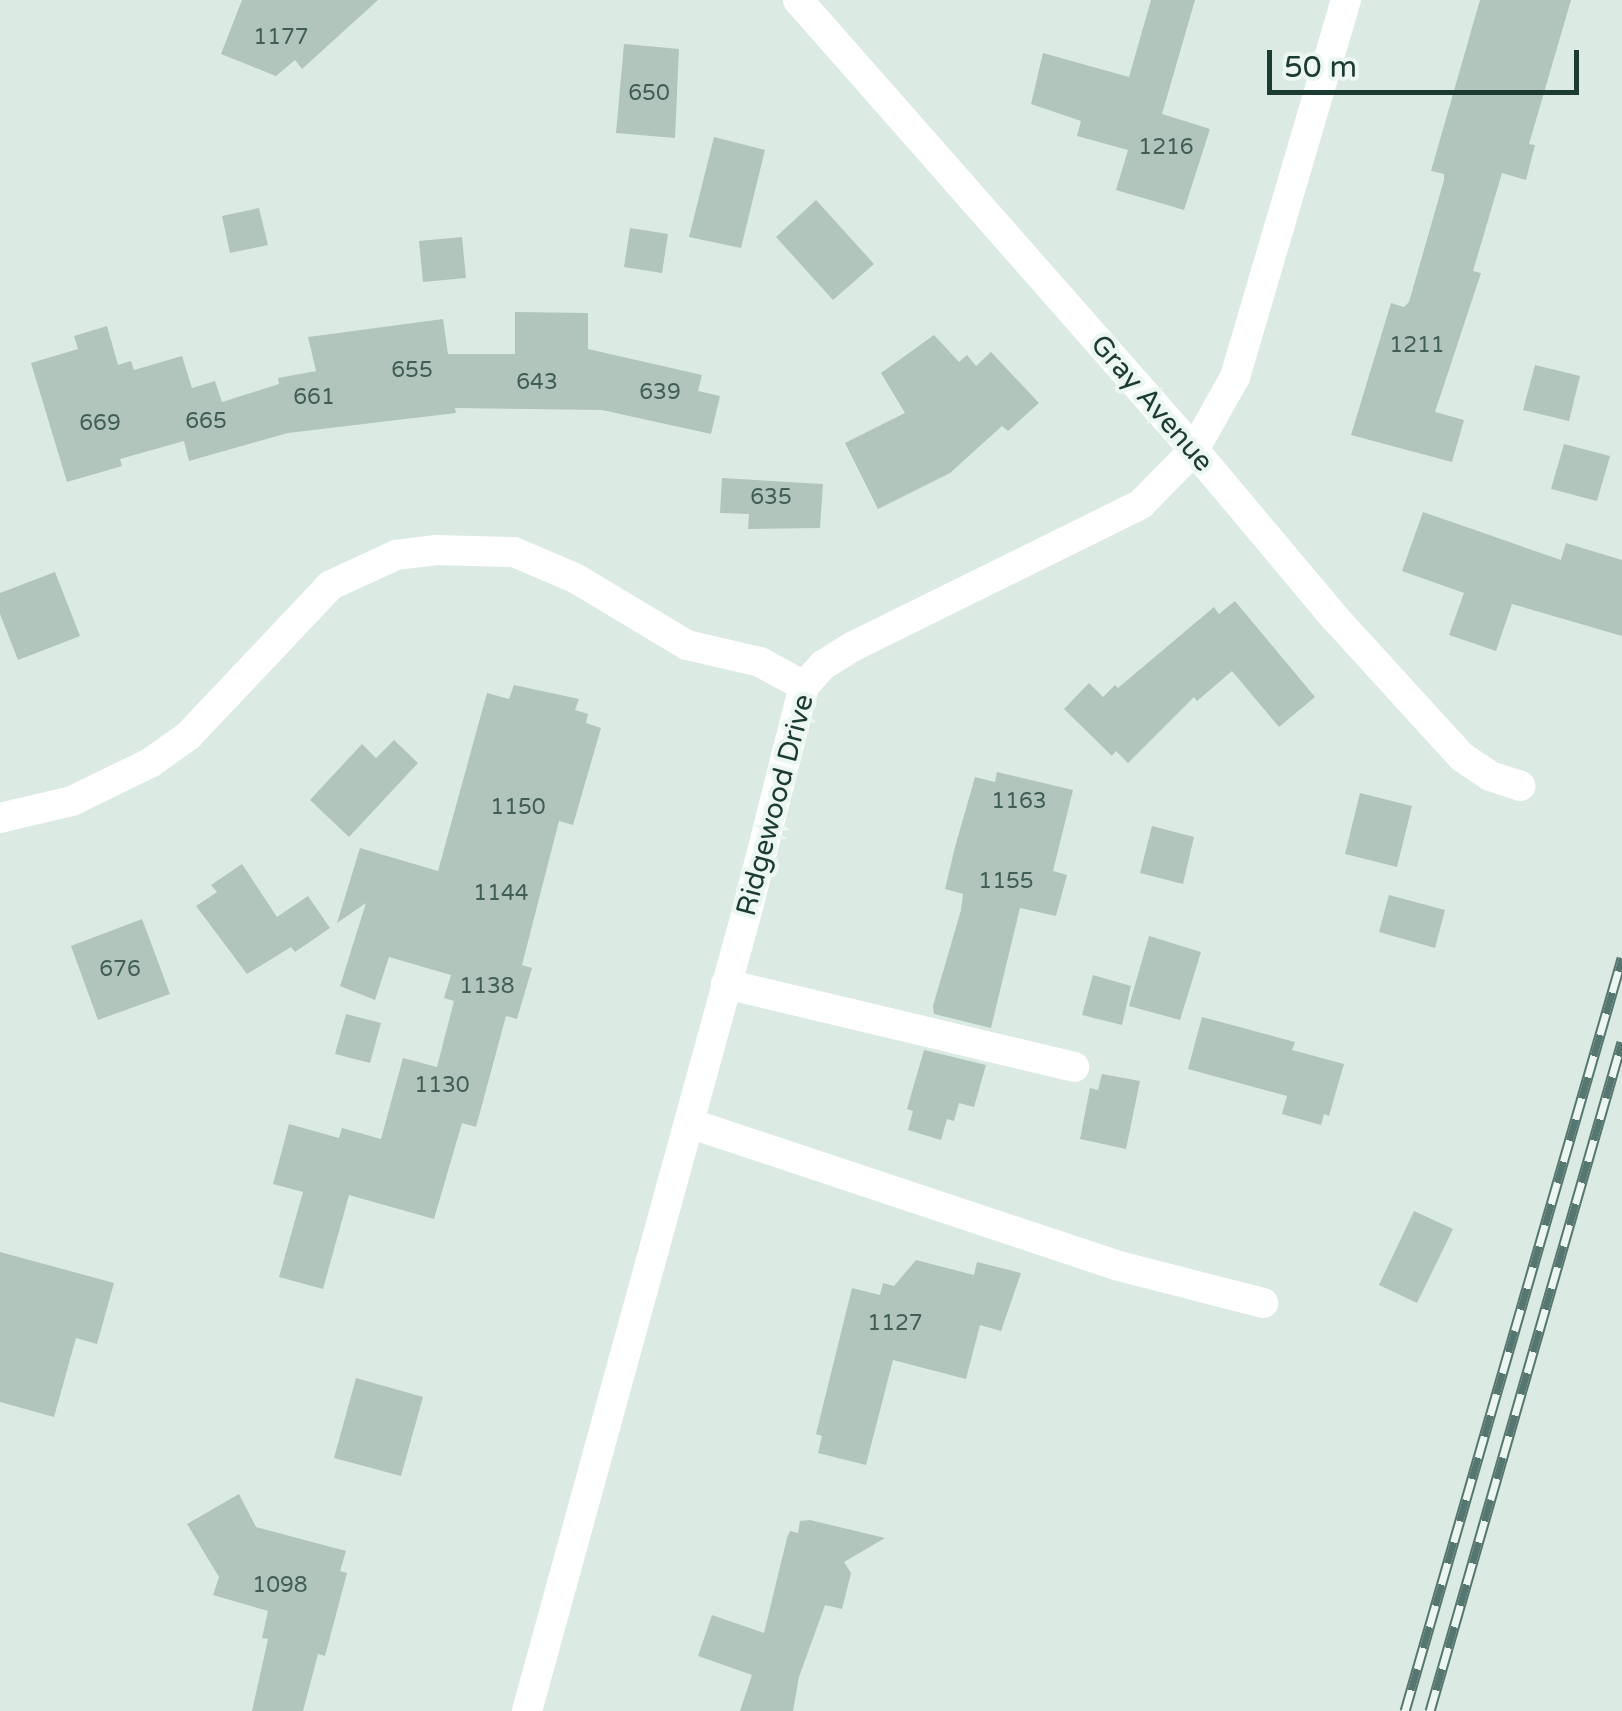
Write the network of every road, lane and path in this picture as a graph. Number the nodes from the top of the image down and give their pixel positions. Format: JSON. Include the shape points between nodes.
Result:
{"nodes":[{"id":1,"x":798,"y":0,"type":"edge"},
{"id":2,"x":1346,"y":0,"type":"edge"},
{"id":3,"x":1194,"y":450,"type":"junction"},
{"id":4,"x":804,"y":686,"type":"junction"},
{"id":5,"x":1520,"y":786,"type":"dead end"},
{"id":6,"x":0,"y":818,"type":"edge"},
{"id":7,"x":726,"y":984,"type":"junction"},
{"id":8,"x":1074,"y":1066,"type":"dead end"},
{"id":9,"x":689,"y":1123,"type":"junction"},
{"id":10,"x":1264,"y":1303,"type":"dead end"},
{"id":11,"x":527,"y":1711,"type":"edge"}],
"edges":[{"from":1,"to":3,"type":"street","name":"Gray Avenue"},
{"from":2,"to":3,"type":"street","name":"Ridgewood Drive","via":[[1240,364]]},
{"from":3,"to":4,"type":"street","name":"Ridgewood Drive","via":[[1141,504],[854,646]]},
{"from":3,"to":5,"type":"street","name":"Gray Avenue","via":[[1462,757]]},
{"from":4,"to":6,"type":"street","via":[[760,662],[687,644],[575,578],[514,552],[396,555],[332,585],[188,736],[150,763],[72,801]]},
{"from":4,"to":7,"type":"street","name":"Ridgewood Drive"},
{"from":7,"to":8,"type":"street"},
{"from":7,"to":9,"type":"street","name":"Ridgewood Drive"},
{"from":9,"to":10,"type":"street","via":[[1119,1266]]},
{"from":9,"to":11,"type":"street","name":"Ridgewood Drive"}]}
